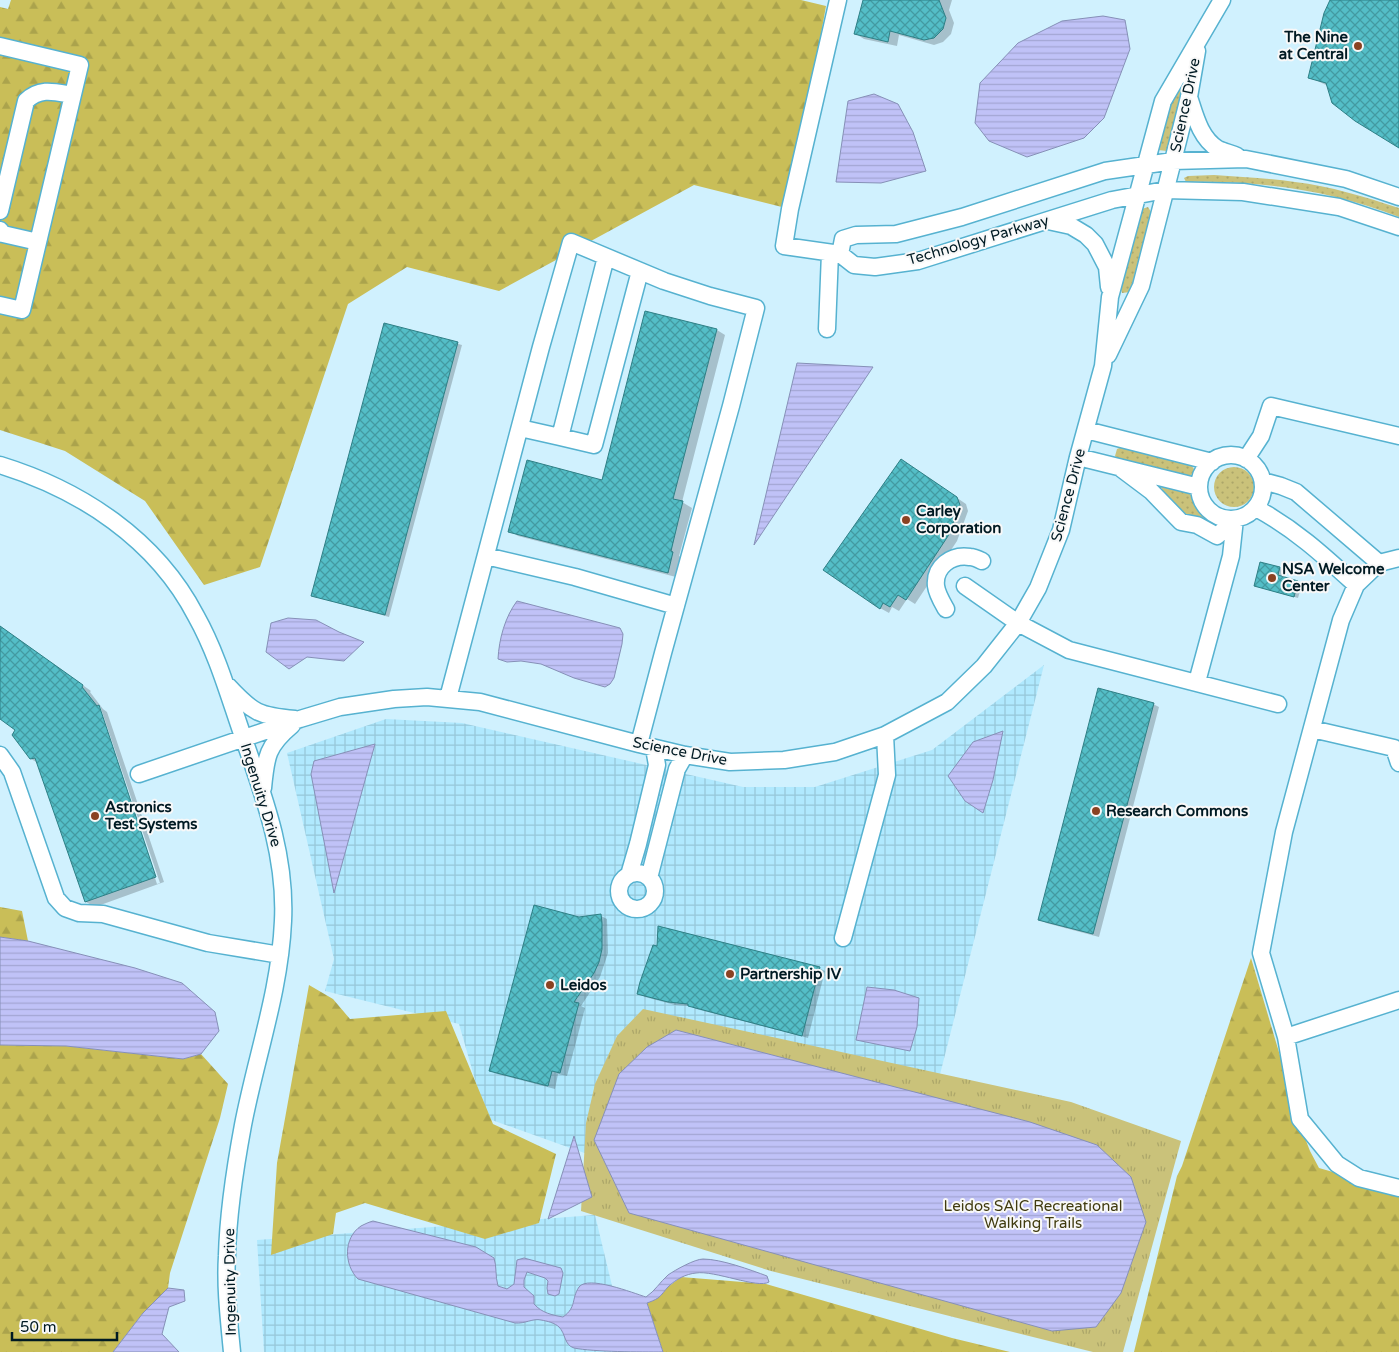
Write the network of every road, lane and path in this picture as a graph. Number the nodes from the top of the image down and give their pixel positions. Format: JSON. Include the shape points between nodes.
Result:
{"nodes":[{"id":1,"x":838,"y":0,"type":"edge"},
{"id":2,"x":1222,"y":0,"type":"edge"},
{"id":3,"x":1199,"y":42,"type":"junction"},
{"id":4,"x":0,"y":46,"type":"edge"},
{"id":5,"x":72,"y":95,"type":"junction"},
{"id":6,"x":1189,"y":97,"type":"junction"},
{"id":7,"x":1246,"y":159,"type":"junction"},
{"id":8,"x":1173,"y":161,"type":"junction"},
{"id":9,"x":1145,"y":165,"type":"junction"},
{"id":10,"x":1165,"y":190,"type":"junction"},
{"id":11,"x":1137,"y":194,"type":"junction"},
{"id":12,"x":1399,"y":197,"type":"edge"},
{"id":13,"x":0,"y":211,"type":"edge"},
{"id":14,"x":1046,"y":220,"type":"junction"},
{"id":15,"x":1399,"y":226,"type":"edge"},
{"id":16,"x":0,"y":230,"type":"edge"},
{"id":17,"x":38,"y":242,"type":"junction"},
{"id":18,"x":835,"y":253,"type":"junction"},
{"id":19,"x":606,"y":257,"type":"junction"},
{"id":20,"x":640,"y":271,"type":"junction"},
{"id":21,"x":1110,"y":297,"type":"junction"},
{"id":22,"x":0,"y":305,"type":"edge"},
{"id":23,"x":827,"y":329,"type":"dead end"},
{"id":24,"x":1103,"y":366,"type":"junction"},
{"id":25,"x":520,"y":428,"type":"junction"},
{"id":26,"x":1086,"y":430,"type":"junction"},
{"id":27,"x":1399,"y":436,"type":"edge"},
{"id":28,"x":560,"y":437,"type":"junction"},
{"id":29,"x":1078,"y":457,"type":"junction"},
{"id":30,"x":1246,"y":459,"type":"junction"},
{"id":31,"x":1212,"y":462,"type":"junction"},
{"id":32,"x":0,"y":465,"type":"edge"},
{"id":33,"x":1119,"y":467,"type":"junction"},
{"id":34,"x":1263,"y":481,"type":"junction"},
{"id":35,"x":1199,"y":487,"type":"junction"},
{"id":36,"x":1256,"y":508,"type":"junction"},
{"id":37,"x":1235,"y":519,"type":"junction"},
{"id":38,"x":486,"y":556,"type":"junction"},
{"id":39,"x":1399,"y":558,"type":"edge"},
{"id":40,"x":982,"y":561,"type":"dead end"},
{"id":41,"x":1379,"y":563,"type":"junction"},
{"id":42,"x":965,"y":586,"type":"dead end"},
{"id":43,"x":1356,"y":586,"type":"junction"},
{"id":44,"x":676,"y":606,"type":"junction"},
{"id":45,"x":946,"y":609,"type":"dead end"},
{"id":46,"x":1018,"y":623,"type":"junction"},
{"id":47,"x":1197,"y":682,"type":"junction"},
{"id":48,"x":225,"y":683,"type":"junction"},
{"id":49,"x":448,"y":698,"type":"junction"},
{"id":50,"x":1278,"y":704,"type":"dead end"},
{"id":51,"x":300,"y":719,"type":"junction"},
{"id":52,"x":1312,"y":729,"type":"junction"},
{"id":53,"x":885,"y":735,"type":"junction"},
{"id":54,"x":244,"y":739,"type":"junction"},
{"id":55,"x":647,"y":746,"type":"junction"},
{"id":56,"x":0,"y":755,"type":"edge"},
{"id":57,"x":685,"y":755,"type":"junction"},
{"id":58,"x":1399,"y":763,"type":"edge"},
{"id":59,"x":139,"y":774,"type":"dead end"},
{"id":60,"x":263,"y":793,"type":"junction"},
{"id":61,"x":629,"y":875,"type":"junction"},
{"id":62,"x":649,"y":878,"type":"junction"},
{"id":63,"x":843,"y":938,"type":"dead end"},
{"id":64,"x":280,"y":955,"type":"junction"},
{"id":65,"x":1399,"y":1000,"type":"edge"},
{"id":66,"x":1286,"y":1037,"type":"junction"},
{"id":67,"x":1399,"y":1188,"type":"edge"},
{"id":68,"x":232,"y":1352,"type":"edge"}],
"edges":[{"from":1,"to":18,"type":"street","via":[[784,246]]},
{"from":2,"to":3,"type":"street","name":"Science Drive"},
{"from":3,"to":6,"type":"street","name":"Science Drive"},
{"from":3,"to":9,"type":"street","name":"Science Drive","via":[[1163,101]]},
{"from":4,"to":5,"type":"street","via":[[80,65]]},
{"from":5,"to":13,"type":"street","via":[[47,90],[33,94],[26,101]]},
{"from":5,"to":17,"type":"street"},
{"from":6,"to":7,"type":"street","via":[[1197,121],[1211,143],[1218,149]]},
{"from":6,"to":8,"type":"street","name":"Science Drive"},
{"from":7,"to":8,"type":"street","name":"Technology Parkway"},
{"from":7,"to":12,"type":"street","name":"Technology Parkway","via":[[1346,179]]},
{"from":8,"to":9,"type":"street","name":"Technology Parkway"},
{"from":8,"to":10,"type":"street","name":"Science Drive"},
{"from":9,"to":11,"type":"street","name":"Science Drive"},
{"from":9,"to":18,"type":"street","name":"Technology Parkway","via":[[1105,171],[962,217],[896,234],[856,235],[843,239]]},
{"from":10,"to":11,"type":"street","name":"Technology Parkway"},
{"from":10,"to":15,"type":"street","name":"Technology Parkway","via":[[1243,192],[1339,207]]},
{"from":10,"to":24,"type":"street","name":"Science Drive","via":[[1141,286]]},
{"from":11,"to":14,"type":"street","name":"Technology Parkway"},
{"from":11,"to":21,"type":"street","name":"Science Drive"},
{"from":14,"to":18,"type":"street","name":"Technology Parkway","via":[[918,261],[854,265]]},
{"from":14,"to":21,"type":"street","via":[[1071,226],[1095,244],[1107,267]]},
{"from":16,"to":17,"type":"street","via":[[3,234]]},
{"from":17,"to":22,"type":"street","via":[[22,310]]},
{"from":18,"to":23,"type":"street"},
{"from":19,"to":20,"type":"street"},
{"from":19,"to":25,"type":"street","via":[[571,242]]},
{"from":19,"to":28,"type":"street"},
{"from":20,"to":28,"type":"street","via":[[594,445]]},
{"from":20,"to":44,"type":"street","via":[[710,296],[756,308]]},
{"from":21,"to":24,"type":"street","name":"Science Drive"},
{"from":24,"to":26,"type":"street","name":"Science Drive"},
{"from":25,"to":28,"type":"street"},
{"from":25,"to":38,"type":"street"},
{"from":26,"to":29,"type":"street","name":"Science Drive"},
{"from":26,"to":31,"type":"street"},
{"from":27,"to":30,"type":"street","via":[[1271,406],[1261,436]]},
{"from":29,"to":33,"type":"street"},
{"from":29,"to":46,"type":"street","name":"Science Drive","via":[[1061,530],[1038,588]]},
{"from":30,"to":31,"type":"street","via":[[1229,455]]},
{"from":30,"to":34,"type":"street","via":[[1254,464]]},
{"from":31,"to":35,"type":"street","via":[[1205,469]]},
{"from":32,"to":48,"type":"street","name":"Ingenuity Drive","via":[[42,479],[78,497],[140,543],[175,583],[195,613]]},
{"from":33,"to":35,"type":"street"},
{"from":33,"to":37,"type":"street","via":[[1151,491],[1181,522],[1197,525],[1217,536]]},
{"from":34,"to":36,"type":"street","via":[[1261,500]]},
{"from":34,"to":41,"type":"street","via":[[1296,492]]},
{"from":35,"to":37,"type":"street","via":[[1203,502],[1214,515]]},
{"from":36,"to":37,"type":"street","via":[[1243,518]]},
{"from":36,"to":43,"type":"street","via":[[1311,544]]},
{"from":37,"to":47,"type":"street","via":[[1231,556]]},
{"from":38,"to":44,"type":"street"},
{"from":38,"to":49,"type":"street"},
{"from":39,"to":41,"type":"street"},
{"from":40,"to":45,"type":"street","via":[[959,557],[946,562],[938,570],[936,586]]},
{"from":41,"to":43,"type":"street"},
{"from":42,"to":46,"type":"street"},
{"from":43,"to":52,"type":"street","via":[[1341,620]]},
{"from":44,"to":55,"type":"street"},
{"from":46,"to":47,"type":"street","via":[[1069,650]]},
{"from":46,"to":53,"type":"street","name":"Science Drive","via":[[984,666],[947,702]]},
{"from":47,"to":50,"type":"street"},
{"from":48,"to":51,"type":"street","via":[[259,713]]},
{"from":48,"to":54,"type":"street","name":"Ingenuity Drive"},
{"from":49,"to":51,"type":"street","name":"Science Drive","via":[[372,701]]},
{"from":49,"to":55,"type":"street","name":"Science Drive","via":[[486,703]]},
{"from":51,"to":54,"type":"street","name":"Science Drive"},
{"from":51,"to":60,"type":"street","via":[[278,737],[269,751]]},
{"from":52,"to":58,"type":"street","via":[[1394,748]]},
{"from":52,"to":66,"type":"street","via":[[1284,832],[1261,953]]},
{"from":53,"to":57,"type":"street","name":"Science Drive","via":[[835,752],[784,760],[730,762]]},
{"from":53,"to":63,"type":"street","via":[[887,775]]},
{"from":54,"to":59,"type":"street","name":"Science Drive"},
{"from":54,"to":60,"type":"street","name":"Ingenuity Drive"},
{"from":55,"to":57,"type":"street","name":"Science Drive"},
{"from":55,"to":61,"type":"street","via":[[657,765]]},
{"from":56,"to":64,"type":"street","via":[[12,772],[56,898],[65,908],[79,913],[103,914],[208,943]]},
{"from":57,"to":62,"type":"street","via":[[677,769]]},
{"from":60,"to":64,"type":"street","name":"Ingenuity Drive","via":[[282,871],[284,914]]},
{"from":61,"to":62,"type":"street","via":[[639,873]]},
{"from":61,"to":62,"type":"street","via":[[621,883],[619,894],[625,905],[636,909],[648,906],[655,896],[654,885]]},
{"from":64,"to":68,"type":"street","name":"Ingenuity Drive","via":[[230,1203],[226,1266]]},
{"from":65,"to":66,"type":"street"},
{"from":66,"to":67,"type":"street","via":[[1300,1119],[1337,1164],[1359,1178]]}]}
